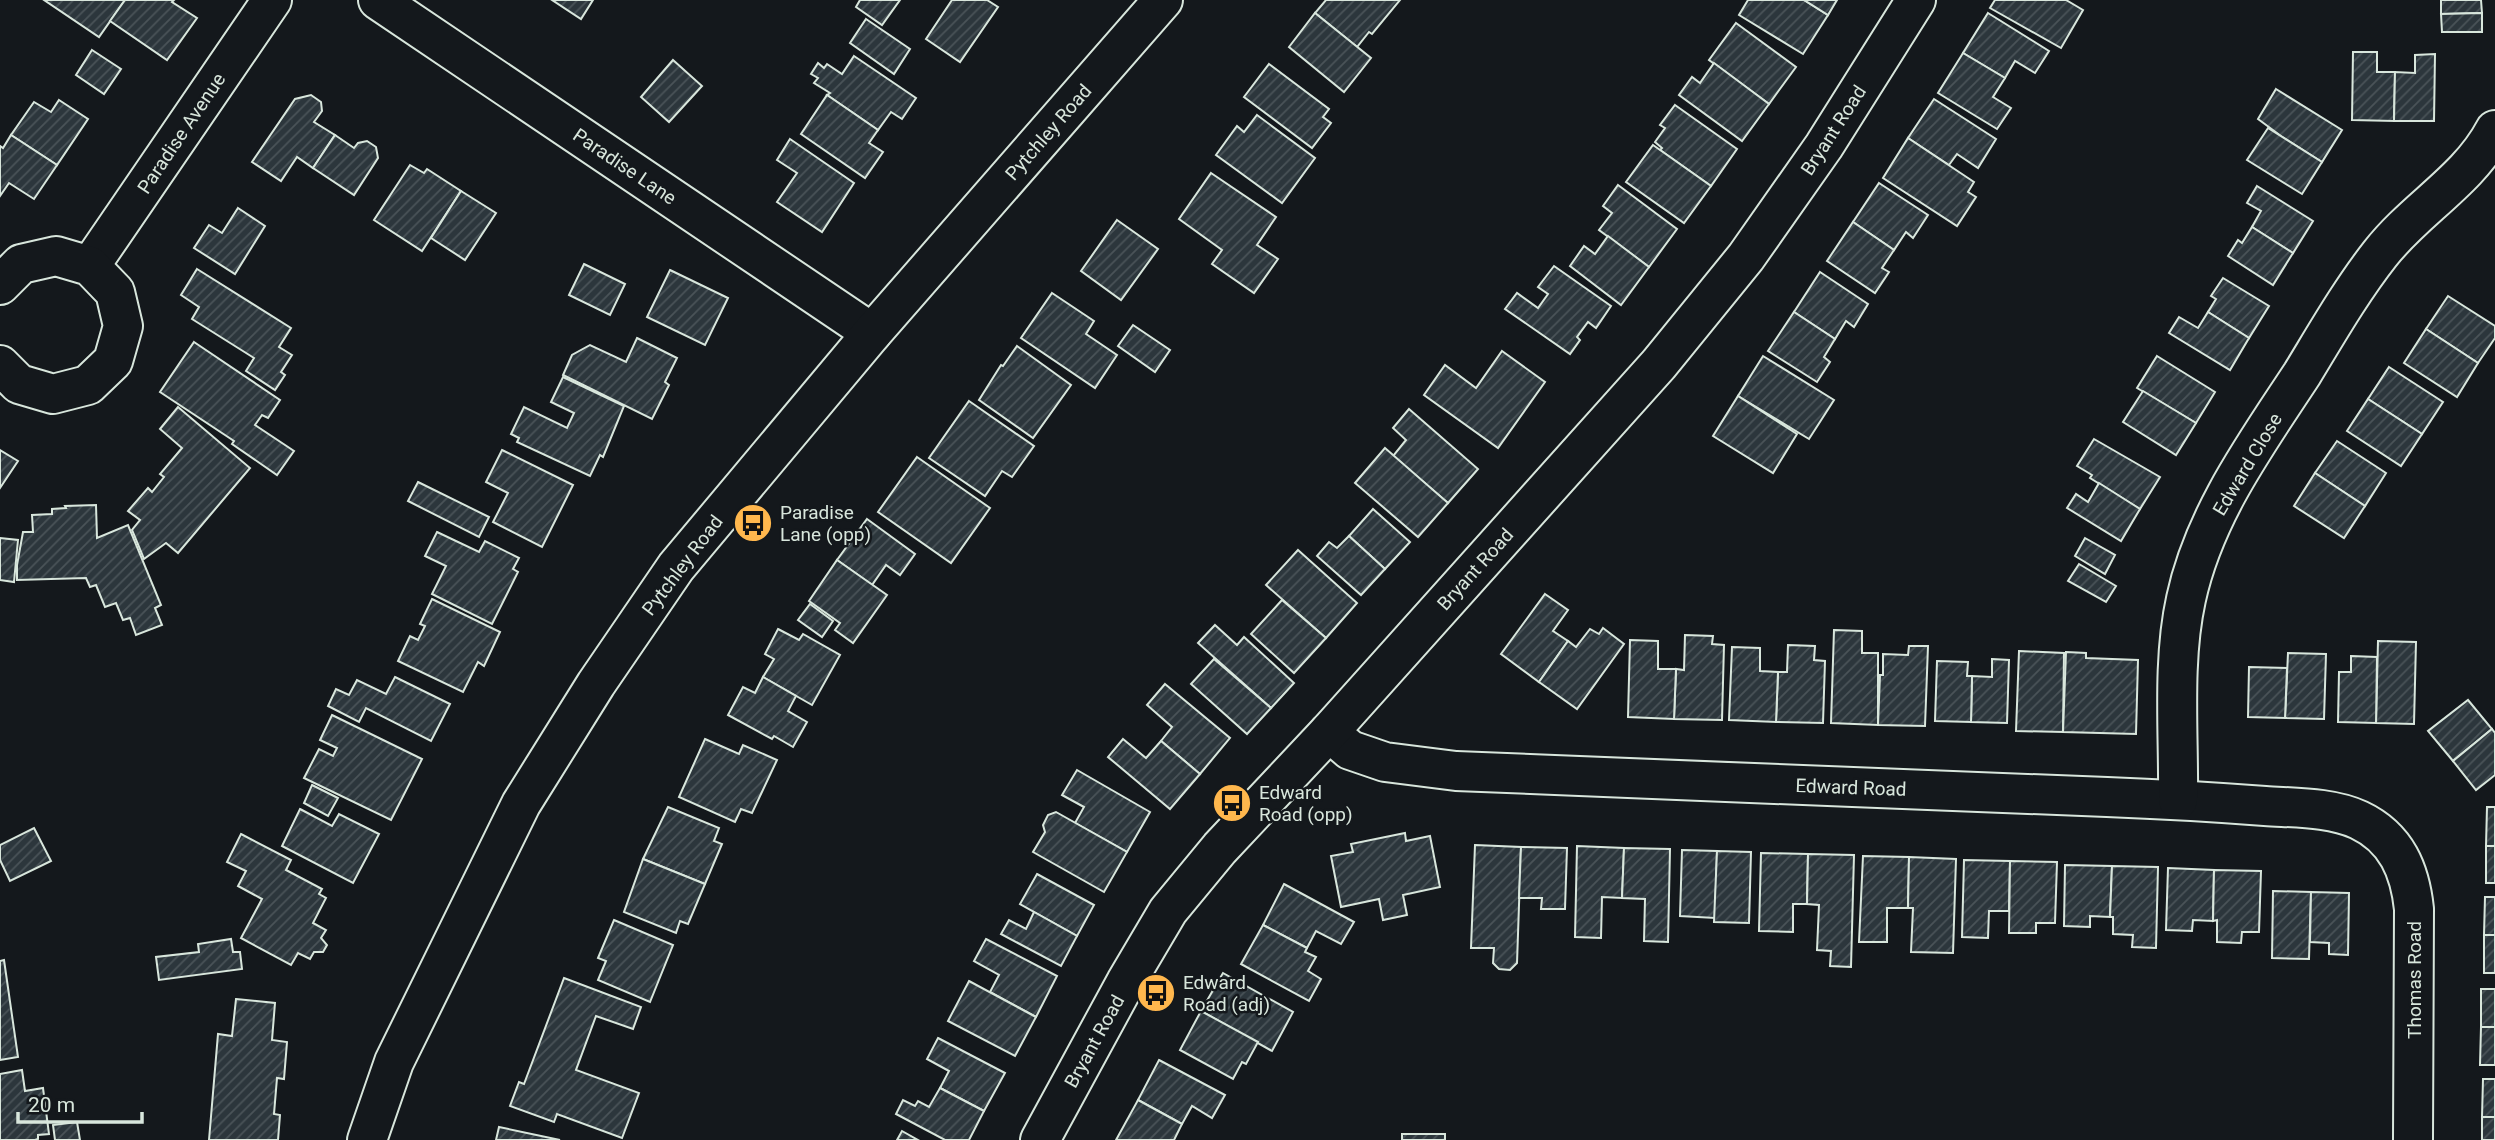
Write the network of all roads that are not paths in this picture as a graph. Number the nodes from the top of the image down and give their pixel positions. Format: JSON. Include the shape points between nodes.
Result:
{"nodes":[{"id":1,"x":272,"y":0,"type":"edge"},
{"id":2,"x":378,"y":0,"type":"edge"},
{"id":3,"x":1163,"y":0,"type":"edge"},
{"id":4,"x":1916,"y":0,"type":"edge"},
{"id":5,"x":2495,"y":130,"type":"edge"},
{"id":6,"x":90,"y":266,"type":"junction"},
{"id":7,"x":0,"y":285,"type":"edge"},
{"id":8,"x":872,"y":333,"type":"junction"},
{"id":9,"x":0,"y":365,"type":"edge"},
{"id":10,"x":1329,"y":732,"type":"junction"},
{"id":11,"x":2178,"y":800,"type":"junction"},
{"id":12,"x":2378,"y":832,"type":"joint"},
{"id":13,"x":367,"y":1140,"type":"edge"},
{"id":14,"x":1040,"y":1140,"type":"edge"},
{"id":15,"x":2413,"y":1140,"type":"edge"}],
"edges":[{"from":1,"to":6,"type":"street","name":"Paradise Avenue"},
{"from":2,"to":8,"type":"street","name":"Paradise Lane"},
{"from":3,"to":8,"type":"street","name":"Pytchley Road"},
{"from":4,"to":10,"type":"street","name":"Bryant Road","via":[[1824,146],[1746,257],[1658,364]]},
{"from":5,"to":11,"type":"street","name":"Edward Close","via":[[2453,184],[2406,223],[2369,268],[2244,464],[2195,560],[2179,645]]},
{"from":6,"to":7,"type":"street","via":[[56,256],[21,264]]},
{"from":6,"to":9,"type":"street","via":[[115,292],[121,314],[123,326],[113,360],[88,385],[53,394],[19,384]]},
{"from":8,"to":13,"type":"street","name":"Pytchley Road","via":[[676,568],[596,684],[521,804],[394,1062]]},
{"from":10,"to":11,"type":"street","name":"Edward Road","via":[[1350,750],[1385,762],[1456,771]]},
{"from":10,"to":14,"type":"street","name":"Bryant Road","via":[[1168,911]]},
{"from":11,"to":12,"type":"street","name":"Edward Road","via":[[2312,809],[2360,820]]},
{"from":12,"to":15,"type":"street","name":"Thomas Road","via":[[2395,846],[2404,863],[2414,909]]}]}
